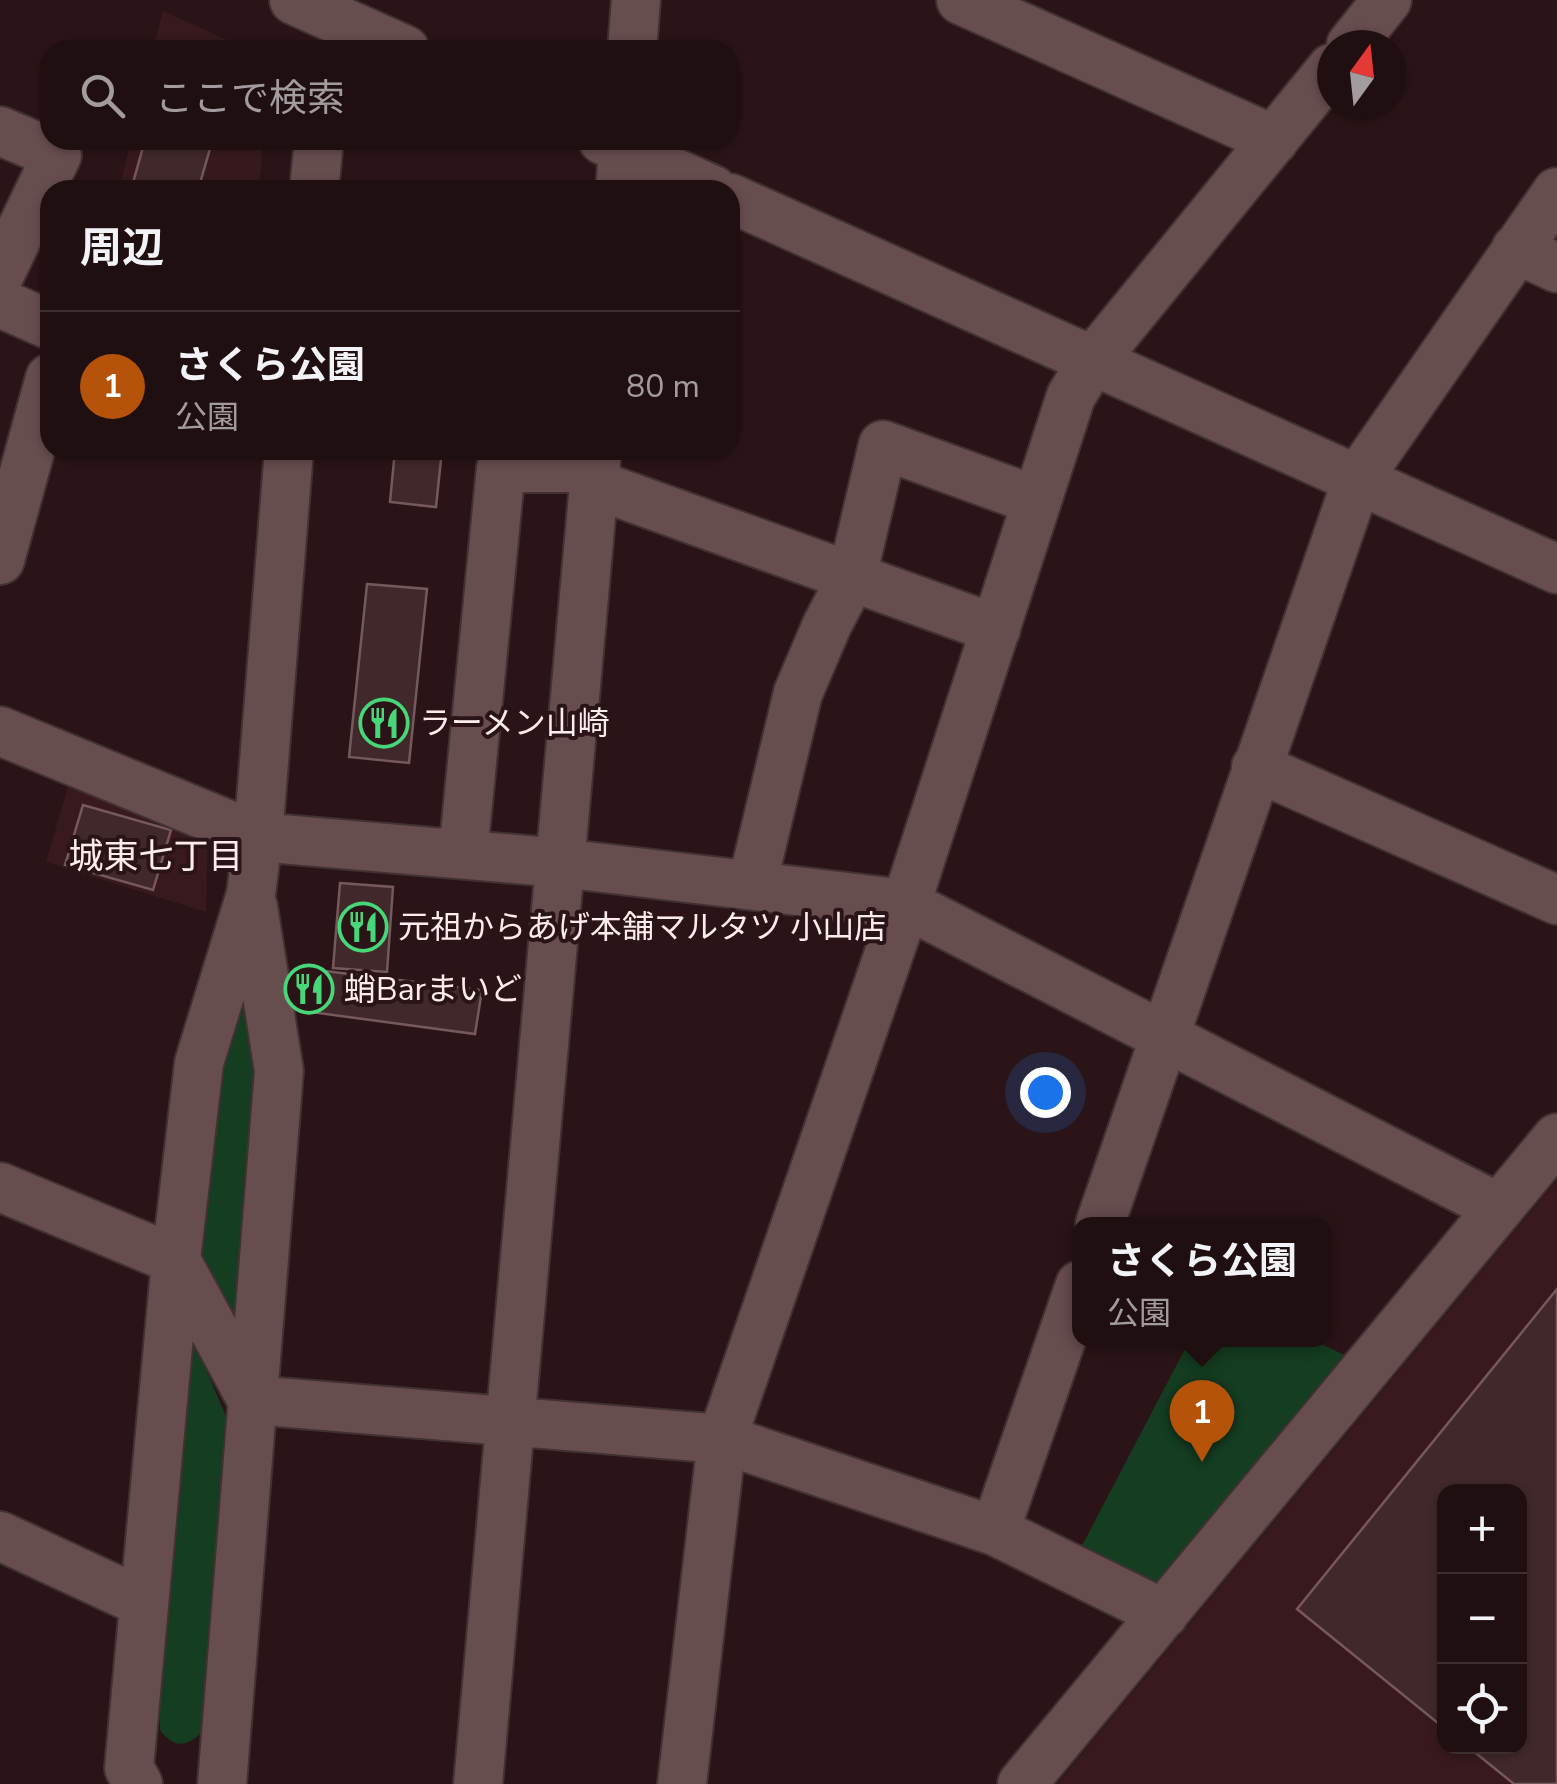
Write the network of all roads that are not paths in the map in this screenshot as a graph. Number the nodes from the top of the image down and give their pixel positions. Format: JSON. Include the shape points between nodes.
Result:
{"nodes":[{"id":1,"x":636,"y":0,"type":"edge"},
{"id":2,"x":961,"y":0,"type":"edge"},
{"id":3,"x":1387,"y":0,"type":"edge"},
{"id":4,"x":322,"y":17,"type":"edge"},
{"id":5,"x":1362,"y":30,"type":"edge"},
{"id":6,"x":380,"y":40,"type":"edge"},
{"id":7,"x":633,"y":40,"type":"edge"},
{"id":8,"x":1317,"y":87,"type":"edge"},
{"id":9,"x":0,"y":131,"type":"edge"},
{"id":10,"x":1274,"y":140,"type":"junction"},
{"id":11,"x":40,"y":148,"type":"edge"},
{"id":12,"x":45,"y":150,"type":"edge"},
{"id":13,"x":318,"y":150,"type":"edge"},
{"id":14,"x":618,"y":155,"type":"edge"},
{"id":15,"x":45,"y":180,"type":"edge"},
{"id":16,"x":315,"y":180,"type":"edge"},
{"id":17,"x":686,"y":180,"type":"edge"},
{"id":18,"x":40,"y":190,"type":"edge"},
{"id":19,"x":1557,"y":192,"type":"edge"},
{"id":20,"x":740,"y":203,"type":"edge"},
{"id":21,"x":1537,"y":258,"type":"edge"},
{"id":22,"x":0,"y":274,"type":"edge"},
{"id":23,"x":0,"y":303,"type":"edge"},
{"id":24,"x":40,"y":321,"type":"edge"},
{"id":25,"x":1092,"y":362,"type":"junction"},
{"id":26,"x":40,"y":414,"type":"edge"},
{"id":27,"x":287,"y":460,"type":"edge"},
{"id":28,"x":596,"y":467,"type":"edge"},
{"id":29,"x":1357,"y":480,"type":"junction"},
{"id":30,"x":1037,"y":501,"type":"junction"},
{"id":31,"x":0,"y":560,"type":"edge"},
{"id":32,"x":1557,"y":570,"type":"edge"},
{"id":33,"x":852,"y":577,"type":"junction"},
{"id":34,"x":996,"y":629,"type":"junction"},
{"id":35,"x":0,"y":731,"type":"edge"},
{"id":36,"x":1256,"y":767,"type":"junction"},
{"id":37,"x":258,"y":837,"type":"junction"},
{"id":38,"x":463,"y":854,"type":"junction"},
{"id":39,"x":562,"y":863,"type":"junction"},
{"id":40,"x":752,"y":885,"type":"junction"},
{"id":41,"x":251,"y":894,"type":"junction"},
{"id":42,"x":1557,"y":900,"type":"edge"},
{"id":43,"x":906,"y":904,"type":"junction"},
{"id":44,"x":1166,"y":1035,"type":"junction"},
{"id":45,"x":1557,"y":1138,"type":"edge"},
{"id":46,"x":0,"y":1187,"type":"edge"},
{"id":47,"x":1500,"y":1208,"type":"junction"},
{"id":48,"x":1102,"y":1217,"type":"edge"},
{"id":49,"x":176,"y":1260,"type":"junction"},
{"id":50,"x":1072,"y":1308,"type":"edge"},
{"id":51,"x":252,"y":1400,"type":"junction"},
{"id":52,"x":512,"y":1420,"type":"junction"},
{"id":53,"x":722,"y":1439,"type":"junction"},
{"id":54,"x":995,"y":1531,"type":"junction"},
{"id":55,"x":0,"y":1536,"type":"edge"},
{"id":56,"x":144,"y":1602,"type":"junction"},
{"id":57,"x":1164,"y":1614,"type":"junction"},
{"id":58,"x":138,"y":1784,"type":"edge"},
{"id":59,"x":222,"y":1784,"type":"edge"},
{"id":60,"x":478,"y":1784,"type":"edge"},
{"id":61,"x":682,"y":1784,"type":"edge"},
{"id":62,"x":1022,"y":1784,"type":"edge"}],
"edges":[{"from":1,"to":7,"type":"street"},
{"from":2,"to":10,"type":"street"},
{"from":3,"to":5,"type":"street"},
{"from":4,"to":6,"type":"street"},
{"from":8,"to":10,"type":"street"},
{"from":9,"to":11,"type":"street"},
{"from":10,"to":25,"type":"street"},
{"from":12,"to":15,"type":"street","via":[[57,155]]},
{"from":13,"to":16,"type":"street"},
{"from":14,"to":17,"type":"street"},
{"from":18,"to":22,"type":"street"},
{"from":19,"to":21,"type":"street"},
{"from":20,"to":25,"type":"street"},
{"from":21,"to":29,"type":"street"},
{"from":23,"to":24,"type":"street"},
{"from":25,"to":29,"type":"street"},
{"from":25,"to":30,"type":"street","via":[[1071,396]]},
{"from":26,"to":31,"type":"street"},
{"from":27,"to":37,"type":"street"},
{"from":28,"to":33,"type":"street"},
{"from":28,"to":38,"type":"street","via":[[501,468]]},
{"from":28,"to":39,"type":"street"},
{"from":29,"to":32,"type":"street"},
{"from":29,"to":36,"type":"street"},
{"from":30,"to":33,"type":"street","via":[[883,445]]},
{"from":30,"to":34,"type":"street"},
{"from":33,"to":34,"type":"street"},
{"from":33,"to":40,"type":"street","via":[[798,693]]},
{"from":34,"to":43,"type":"street"},
{"from":35,"to":37,"type":"street"},
{"from":36,"to":42,"type":"street"},
{"from":36,"to":44,"type":"street"},
{"from":37,"to":38,"type":"street"},
{"from":37,"to":41,"type":"street"},
{"from":38,"to":39,"type":"street"},
{"from":39,"to":40,"type":"street"},
{"from":39,"to":52,"type":"street"},
{"from":40,"to":43,"type":"street"},
{"from":41,"to":49,"type":"street","via":[[198,1063]]},
{"from":41,"to":51,"type":"street","via":[[279,1071]]},
{"from":43,"to":44,"type":"street"},
{"from":43,"to":53,"type":"street"},
{"from":44,"to":47,"type":"street"},
{"from":44,"to":48,"type":"street"},
{"from":45,"to":47,"type":"street"},
{"from":46,"to":49,"type":"street"},
{"from":47,"to":57,"type":"street"},
{"from":49,"to":51,"type":"street"},
{"from":49,"to":56,"type":"street"},
{"from":50,"to":54,"type":"street"},
{"from":51,"to":52,"type":"street"},
{"from":51,"to":59,"type":"street"},
{"from":52,"to":53,"type":"street"},
{"from":52,"to":60,"type":"street"},
{"from":53,"to":54,"type":"street"},
{"from":53,"to":61,"type":"street"},
{"from":54,"to":57,"type":"street"},
{"from":55,"to":56,"type":"street"},
{"from":56,"to":58,"type":"street","via":[[129,1768]]},
{"from":57,"to":62,"type":"street"}]}
